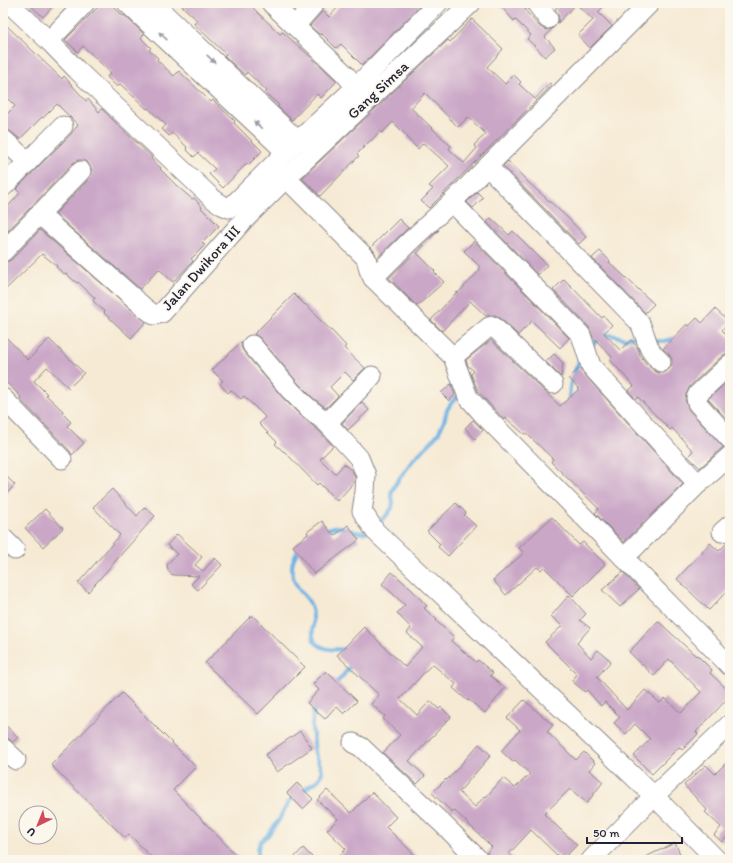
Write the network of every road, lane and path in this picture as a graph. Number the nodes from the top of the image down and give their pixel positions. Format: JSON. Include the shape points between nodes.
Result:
{"nodes":[{"id":1,"x":9,"y":3,"type":"edge"},
{"id":2,"x":85,"y":3,"type":"edge"},
{"id":3,"x":128,"y":3,"type":"edge"},
{"id":4,"x":153,"y":3,"type":"edge"},
{"id":5,"x":271,"y":3,"type":"edge"},
{"id":6,"x":315,"y":3,"type":"edge"},
{"id":7,"x":438,"y":3,"type":"edge"},
{"id":8,"x":471,"y":3,"type":"edge"},
{"id":9,"x":536,"y":3,"type":"edge"},
{"id":10,"x":650,"y":3,"type":"edge"},
{"id":11,"x":548,"y":19,"type":"dead end"},
{"id":12,"x":295,"y":26,"type":"junction"},
{"id":13,"x":49,"y":41,"type":"junction"},
{"id":14,"x":356,"y":87,"type":"junction"},
{"id":15,"x":63,"y":126,"type":"dead end"},
{"id":16,"x":3,"y":139,"type":"edge"},
{"id":17,"x":292,"y":147,"type":"junction"},
{"id":18,"x":28,"y":162,"type":"junction"},
{"id":19,"x":488,"y":167,"type":"junction"},
{"id":20,"x":81,"y":170,"type":"dead end"},
{"id":21,"x":286,"y":178,"type":"junction"},
{"id":22,"x":3,"y":187,"type":"edge"},
{"id":23,"x":452,"y":202,"type":"junction"},
{"id":24,"x":39,"y":214,"type":"junction"},
{"id":25,"x":3,"y":252,"type":"edge"},
{"id":26,"x":373,"y":278,"type":"junction"},
{"id":27,"x":252,"y":345,"type":"dead end"},
{"id":28,"x":660,"y":362,"type":"dead end"},
{"id":29,"x":455,"y":363,"type":"junction"},
{"id":30,"x":730,"y":364,"type":"edge"},
{"id":31,"x":372,"y":376,"type":"dead end"},
{"id":32,"x":554,"y":384,"type":"dead end"},
{"id":33,"x":3,"y":398,"type":"edge"},
{"id":34,"x":327,"y":423,"type":"junction"},
{"id":35,"x":730,"y":439,"type":"edge"},
{"id":36,"x":730,"y":456,"type":"edge"},
{"id":37,"x":62,"y":459,"type":"dead end"},
{"id":38,"x":698,"y":484,"type":"junction"},
{"id":39,"x":624,"y":558,"type":"junction"},
{"id":40,"x":730,"y":666,"type":"edge"},
{"id":41,"x":730,"y":724,"type":"edge"},
{"id":42,"x":353,"y":743,"type":"dead end"},
{"id":43,"x":654,"y":796,"type":"junction"},
{"id":44,"x":479,"y":860,"type":"edge"},
{"id":45,"x":591,"y":860,"type":"edge"},
{"id":46,"x":717,"y":860,"type":"edge"}],
"edges":[{"from":1,"to":13,"type":"street"},
{"from":2,"to":13,"type":"street"},
{"from":17,"to":3,"type":"street","one_way":true},
{"from":4,"to":17,"type":"street","one_way":true},
{"from":5,"to":12,"type":"street"},
{"from":6,"to":12,"type":"street"},
{"from":7,"to":14,"type":"street"},
{"from":8,"to":21,"type":"street","name":"Gang Simsa"},
{"from":9,"to":11,"type":"street"},
{"from":10,"to":19,"type":"street"},
{"from":12,"to":14,"type":"street"},
{"from":13,"to":17,"type":"street","via":[[213,199],[225,207],[229,208],[234,204]]},
{"from":14,"to":17,"type":"street"},
{"from":15,"to":18,"type":"street"},
{"from":16,"to":18,"type":"street"},
{"from":18,"to":22,"type":"street"},
{"from":19,"to":23,"type":"street"},
{"from":19,"to":28,"type":"street","via":[[639,322],[652,353]]},
{"from":20,"to":24,"type":"street"},
{"from":21,"to":24,"type":"street","name":"Jalan Dwikora III","via":[[242,222],[170,305],[162,313],[154,315]]},
{"from":21,"to":26,"type":"street","via":[[366,258]]},
{"from":23,"to":26,"type":"street"},
{"from":23,"to":38,"type":"street","via":[[581,335],[591,366]]},
{"from":24,"to":25,"type":"street"},
{"from":26,"to":29,"type":"street"},
{"from":27,"to":34,"type":"street","via":[[291,391]]},
{"from":29,"to":32,"type":"street","via":[[489,326],[493,326]]},
{"from":29,"to":39,"type":"street","via":[[468,397]]},
{"from":30,"to":35,"type":"street","via":[[696,398],[697,403]]},
{"from":31,"to":34,"type":"street"},
{"from":33,"to":37,"type":"street"},
{"from":34,"to":43,"type":"street","via":[[359,458],[366,475],[362,511],[375,531]]},
{"from":36,"to":38,"type":"street"},
{"from":38,"to":39,"type":"street"},
{"from":39,"to":40,"type":"street"},
{"from":41,"to":43,"type":"street"},
{"from":42,"to":44,"type":"street","via":[[361,747]]},
{"from":43,"to":45,"type":"street"},
{"from":43,"to":46,"type":"street"}]}
